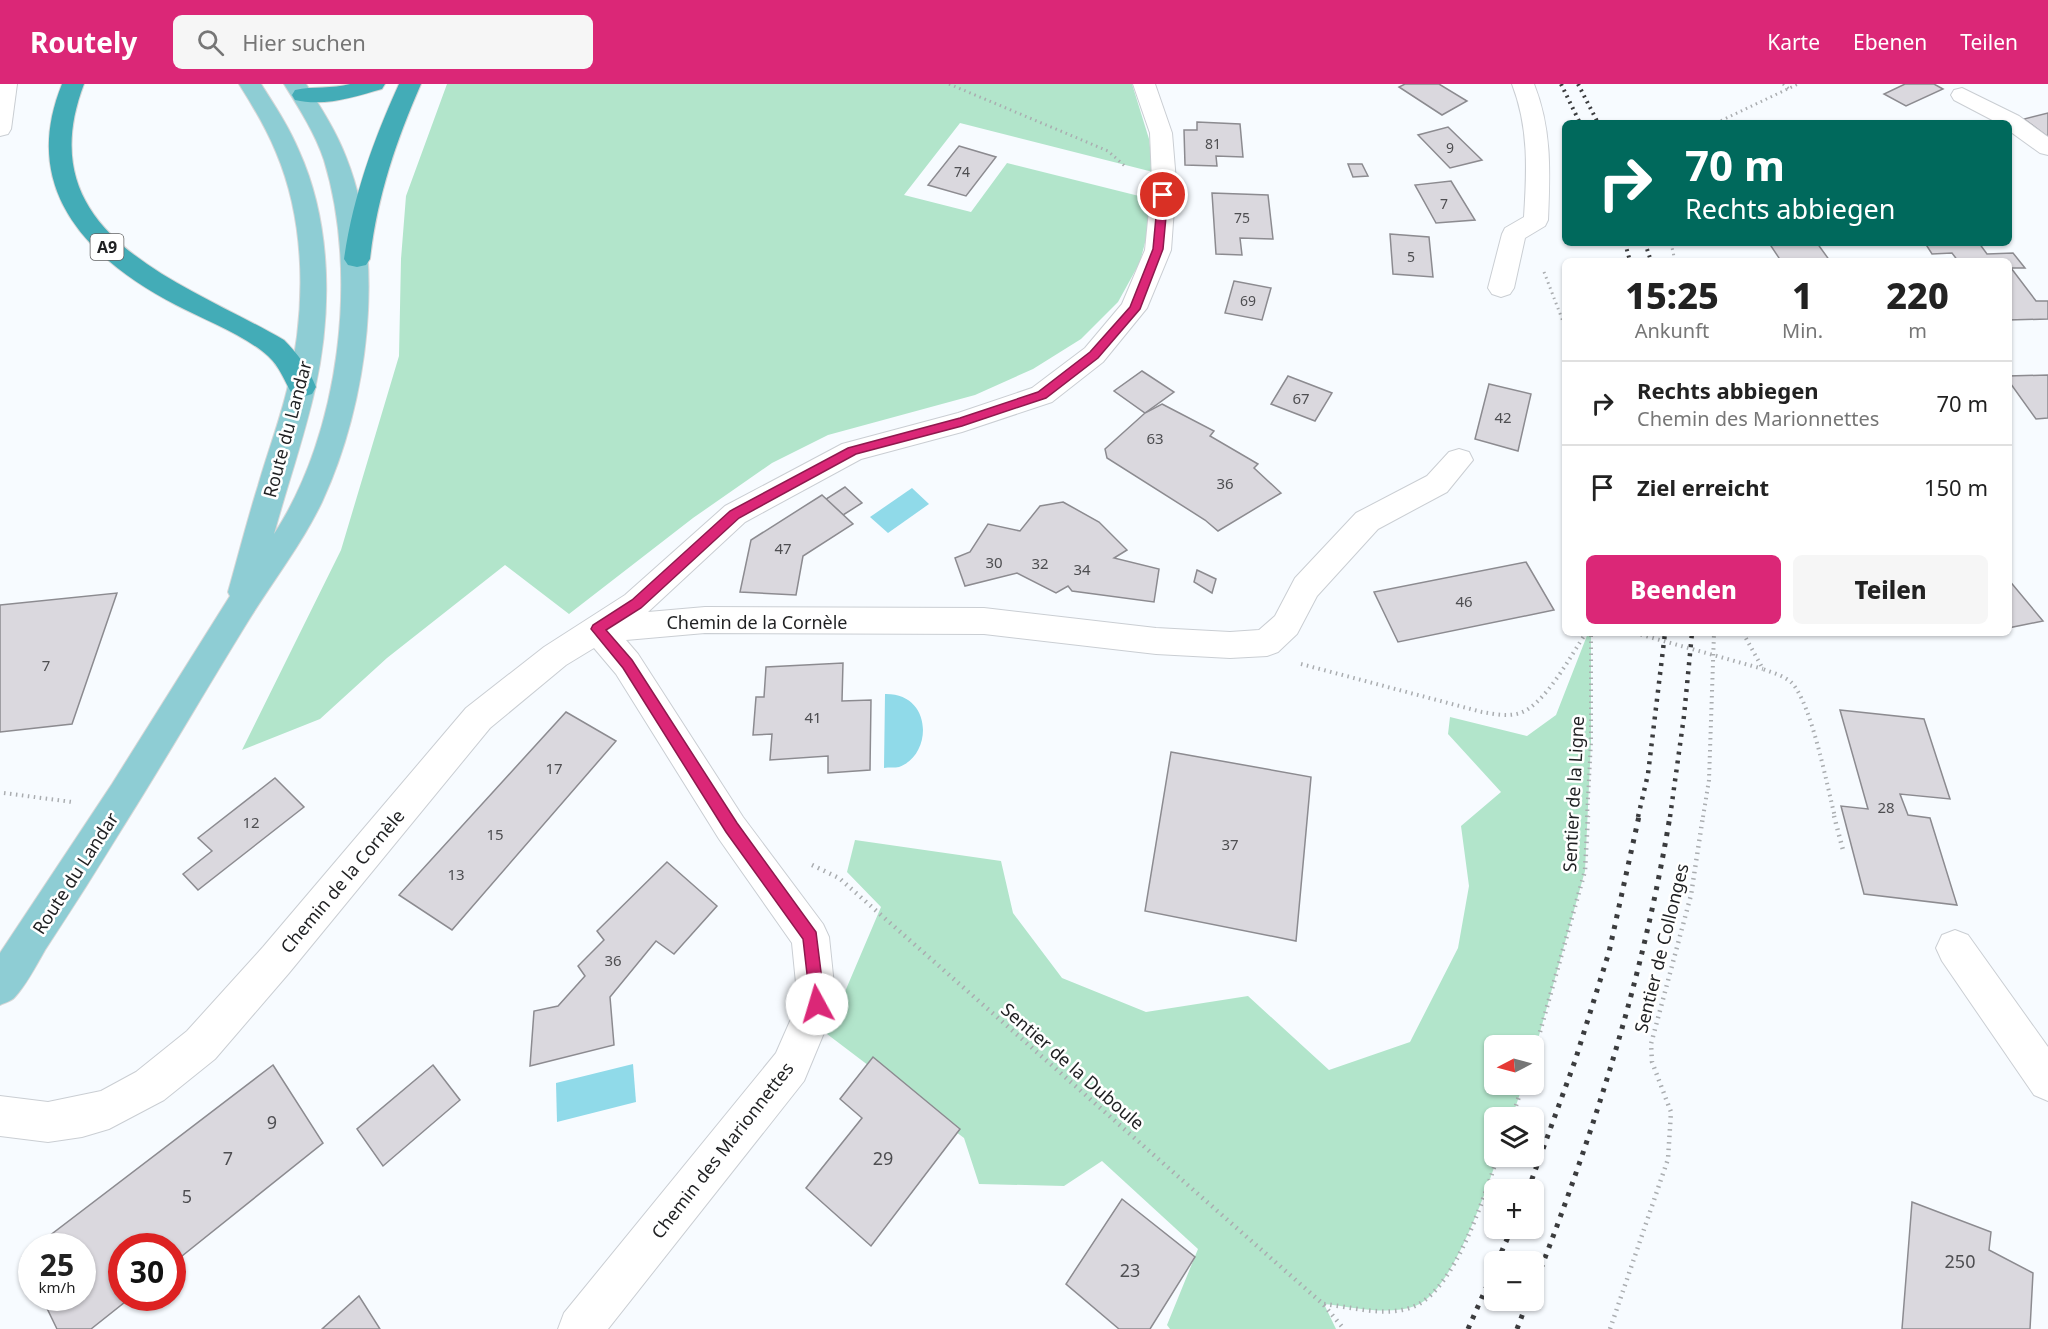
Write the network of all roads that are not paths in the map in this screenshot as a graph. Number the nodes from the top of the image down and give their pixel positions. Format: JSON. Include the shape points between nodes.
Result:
{"nodes":[{"id":1,"x":6,"y":84,"type":"edge"},
{"id":2,"x":73,"y":84,"type":"edge"},
{"id":3,"x":249,"y":84,"type":"edge"},
{"id":4,"x":270,"y":84,"type":"edge"},
{"id":5,"x":374,"y":84,"type":"edge"},
{"id":6,"x":410,"y":84,"type":"edge"},
{"id":7,"x":1144,"y":84,"type":"edge"},
{"id":8,"x":1523,"y":84,"type":"edge"},
{"id":9,"x":299,"y":89,"type":"edge"},
{"id":10,"x":1962,"y":95,"type":"dead end"},
{"id":11,"x":2009,"y":120,"type":"edge"},
{"id":12,"x":2012,"y":122,"type":"edge"},
{"id":13,"x":0,"y":129,"type":"edge"},
{"id":14,"x":2048,"y":148,"type":"edge"},
{"id":15,"x":357,"y":259,"type":"junction"},
{"id":16,"x":1501,"y":288,"type":"dead end"},
{"id":17,"x":302,"y":387,"type":"junction"},
{"id":18,"x":1459,"y":460,"type":"dead end"},
{"id":19,"x":241,"y":606,"type":"junction"},
{"id":20,"x":597,"y":629,"type":"junction"},
{"id":21,"x":1955,"y":948,"type":"dead end"},
{"id":22,"x":0,"y":986,"type":"edge"},
{"id":23,"x":2048,"y":1081,"type":"edge"},
{"id":24,"x":0,"y":1116,"type":"edge"},
{"id":25,"x":580,"y":1329,"type":"edge"}],
"edges":[{"from":1,"to":13,"type":"street"},
{"from":2,"to":17,"type":"highway","number":"A9","via":[[61,119],[61,165],[72,203],[94,234],[135,270],[275,347],[297,372]]},
{"from":3,"to":17,"type":"main road","name":"Route du Landar","via":[[283,137],[298,176],[308,220],[314,303]]},
{"from":4,"to":9,"type":"main road","via":[[279,89]]},
{"from":5,"to":9,"type":"highway","via":[[340,94]]},
{"from":6,"to":15,"type":"highway","via":[[369,184]]},
{"from":7,"to":20,"type":"street","via":[[1161,133],[1164,181],[1158,249],[1134,309],[1094,355],[1042,395],[962,422],[852,451],[735,514],[636,604]]},
{"from":8,"to":16,"type":"street","via":[[1532,104],[1540,144],[1536,220],[1514,234]]},
{"from":9,"to":15,"type":"main road","name":"Route du Landar","via":[[323,130],[338,169]]},
{"from":10,"to":11,"type":"street"},
{"from":12,"to":14,"type":"street"},
{"from":15,"to":19,"type":"main road","name":"Route du Landar","via":[[352,347],[321,470],[286,541]]},
{"from":17,"to":19,"type":"main road","name":"Route du Landar"},
{"from":18,"to":20,"type":"street","name":"Chemin de la Cornèle","via":[[1437,484],[1367,521],[1306,587],[1286,625],[1267,643],[1156,641],[984,621],[705,620]]},
{"from":19,"to":22,"type":"main road","name":"Route du Landar","via":[[118,807]]},
{"from":20,"to":24,"type":"street","name":"Chemin de la Cornèle","via":[[555,656],[478,718],[201,1045],[150,1086],[109,1109],[48,1122]]},
{"from":20,"to":25,"type":"street","name":"Chemin des Marionnettes","via":[[627,664],[732,828],[810,937],[817,1004],[790,1067]]},
{"from":21,"to":23,"type":"street"}]}
